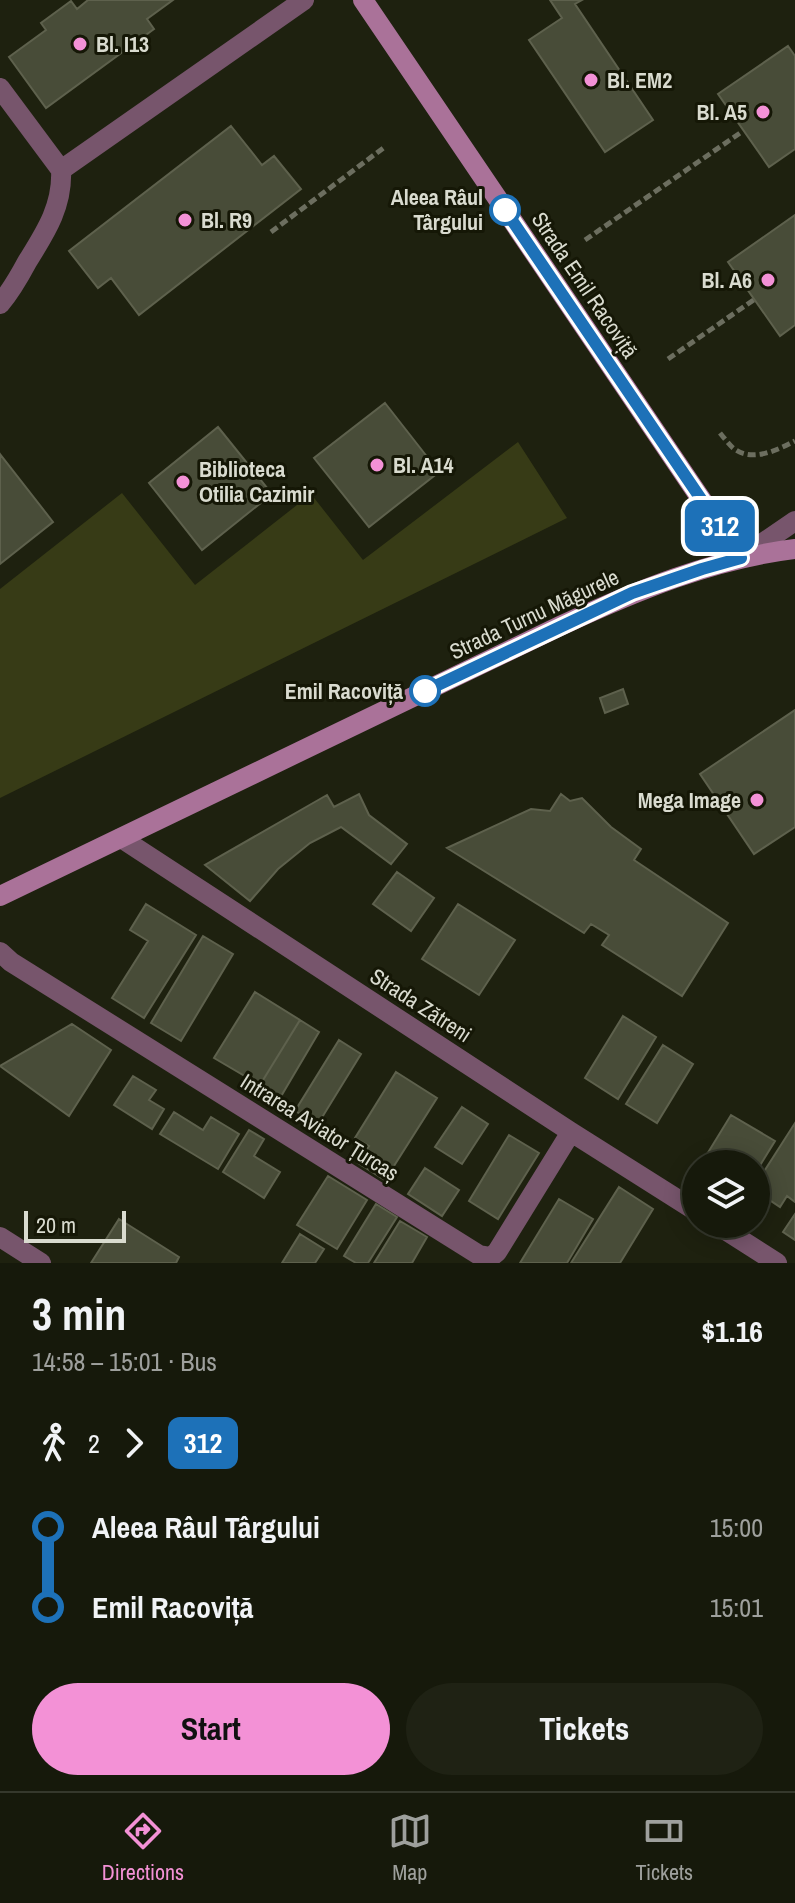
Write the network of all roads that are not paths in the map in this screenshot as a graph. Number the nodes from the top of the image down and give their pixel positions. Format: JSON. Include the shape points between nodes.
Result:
{"nodes":[{"id":1,"x":304,"y":0,"type":"edge"},
{"id":2,"x":363,"y":0,"type":"edge"},
{"id":3,"x":0,"y":88,"type":"edge"},
{"id":4,"x":61,"y":170,"type":"junction"},
{"id":5,"x":0,"y":304,"type":"edge"},
{"id":6,"x":795,"y":521,"type":"edge"},
{"id":7,"x":795,"y":549,"type":"edge"},
{"id":8,"x":741,"y":558,"type":"junction"},
{"id":9,"x":121,"y":838,"type":"junction"},
{"id":10,"x":0,"y":896,"type":"edge"},
{"id":11,"x":0,"y":952,"type":"edge"},
{"id":12,"x":571,"y":1132,"type":"junction"},
{"id":13,"x":682,"y":1202,"type":"edge"},
{"id":14,"x":0,"y":1237,"type":"edge"},
{"id":15,"x":738,"y":1238,"type":"edge"},
{"id":16,"x":41,"y":1263,"type":"edge"},
{"id":17,"x":777,"y":1263,"type":"edge"}],
"edges":[{"from":1,"to":4,"type":"street"},
{"from":2,"to":8,"type":"main road","name":"Strada Emil Racoviță"},
{"from":3,"to":4,"type":"street"},
{"from":4,"to":5,"type":"street","via":[[62,186],[50,224]]},
{"from":6,"to":8,"type":"street"},
{"from":7,"to":8,"type":"main road","name":"Strada Turnu Măgurele"},
{"from":8,"to":9,"type":"main road","name":"Strada Turnu Măgurele","via":[[665,581],[589,613]]},
{"from":9,"to":10,"type":"main road","name":"Strada Turnu Măgurele"},
{"from":9,"to":12,"type":"street","name":"Strada Zătreni"},
{"from":11,"to":12,"type":"street","name":"Intrarea Aviator Țurcaș","via":[[479,1255],[497,1252]]},
{"from":12,"to":13,"type":"street","name":"Strada Zătreni"},
{"from":14,"to":16,"type":"street"},
{"from":15,"to":17,"type":"street"}]}
